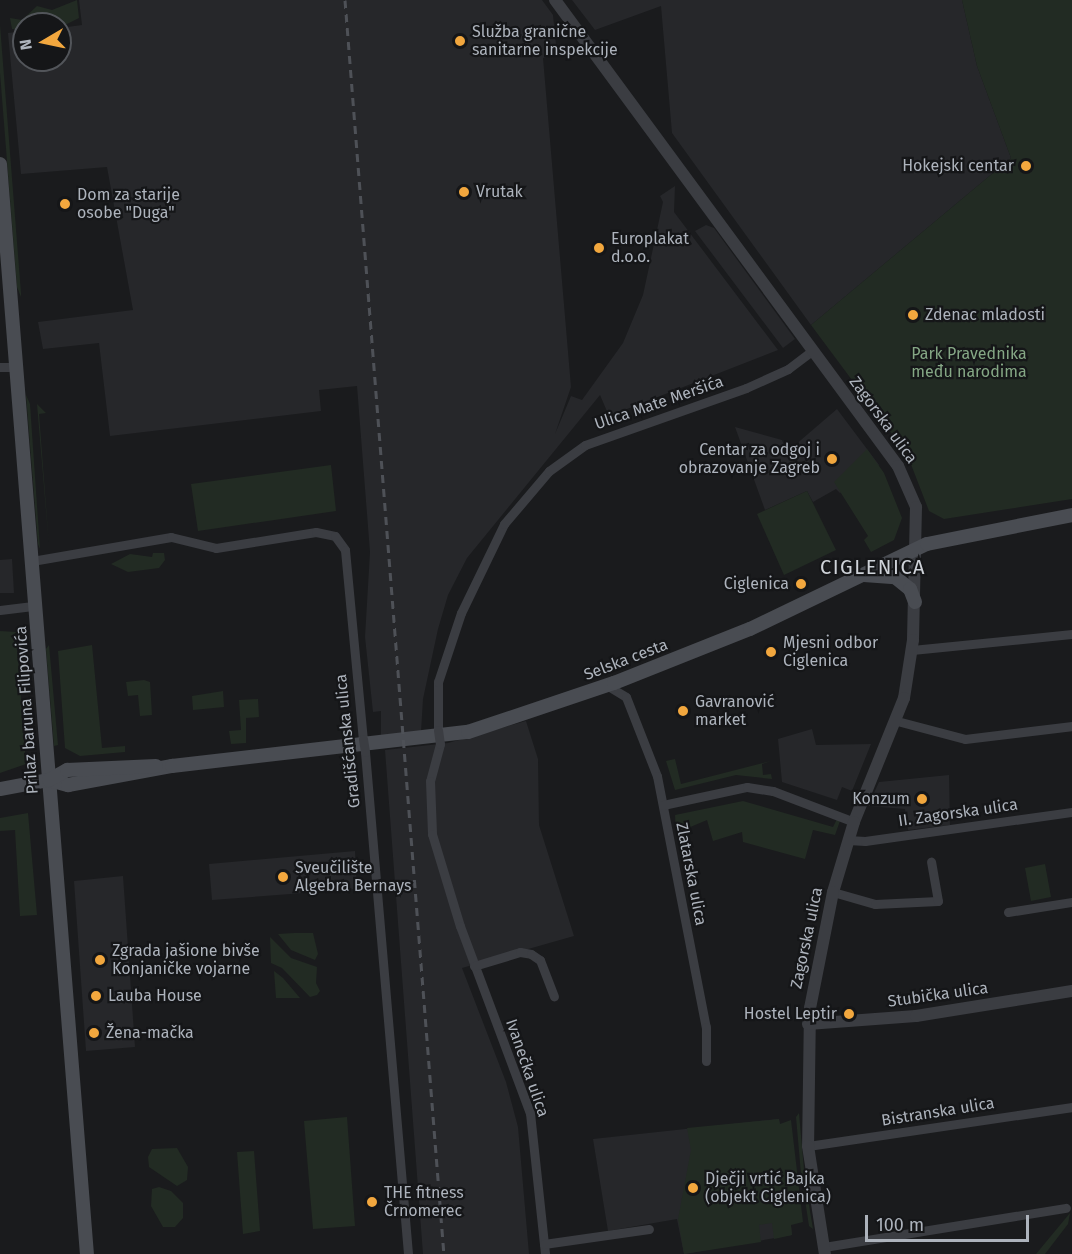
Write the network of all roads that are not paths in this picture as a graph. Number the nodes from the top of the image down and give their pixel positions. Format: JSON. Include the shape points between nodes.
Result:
{"nodes":[{"id":1,"x":555,"y":0,"type":"edge"},
{"id":2,"x":0,"y":164,"type":"edge"},
{"id":3,"x":812,"y":351,"type":"junction"},
{"id":4,"x":0,"y":367,"type":"edge"},
{"id":5,"x":16,"y":367,"type":"junction"},
{"id":6,"x":1072,"y":515,"type":"edge"},
{"id":7,"x":918,"y":548,"type":"junction"},
{"id":8,"x":32,"y":561,"type":"junction"},
{"id":9,"x":855,"y":576,"type":"junction"},
{"id":10,"x":915,"y":602,"type":"junction"},
{"id":11,"x":35,"y":606,"type":"junction"},
{"id":12,"x":0,"y":610,"type":"edge"},
{"id":13,"x":1072,"y":634,"type":"edge"},
{"id":14,"x":912,"y":650,"type":"junction"},
{"id":15,"x":632,"y":676,"type":"junction"},
{"id":16,"x":608,"y":686,"type":"junction"},
{"id":17,"x":626,"y":697,"type":"junction"},
{"id":18,"x":897,"y":721,"type":"junction"},
{"id":19,"x":1072,"y":726,"type":"edge"},
{"id":20,"x":434,"y":762,"type":"joint"},
{"id":21,"x":49,"y":780,"type":"junction"},
{"id":22,"x":0,"y":789,"type":"edge"},
{"id":23,"x":663,"y":805,"type":"junction"},
{"id":24,"x":1072,"y":812,"type":"edge"},
{"id":25,"x":854,"y":822,"type":"junction"},
{"id":26,"x":849,"y":840,"type":"junction"},
{"id":27,"x":931,"y":862,"type":"dead end"},
{"id":28,"x":832,"y":892,"type":"junction"},
{"id":29,"x":1072,"y":902,"type":"edge"},
{"id":30,"x":1008,"y":912,"type":"dead end"},
{"id":31,"x":474,"y":966,"type":"junction"},
{"id":32,"x":1072,"y":991,"type":"edge"},
{"id":33,"x":554,"y":996,"type":"dead end"},
{"id":34,"x":808,"y":1024,"type":"junction"},
{"id":35,"x":706,"y":1061,"type":"dead end"},
{"id":36,"x":1072,"y":1107,"type":"edge"},
{"id":37,"x":808,"y":1146,"type":"junction"},
{"id":38,"x":1066,"y":1208,"type":"dead end"},
{"id":39,"x":649,"y":1229,"type":"dead end"},
{"id":40,"x":545,"y":1249,"type":"edge"},
{"id":41,"x":824,"y":1251,"type":"edge"},
{"id":42,"x":87,"y":1254,"type":"edge"},
{"id":43,"x":408,"y":1254,"type":"edge"}],
"edges":[{"from":1,"to":3,"type":"street","name":"Zagorska ulica"},
{"from":2,"to":5,"type":"main road","name":"Prilaz baruna Filipovića"},
{"from":3,"to":7,"type":"street","name":"Zagorska ulica","via":[[906,480],[916,507]]},
{"from":3,"to":20,"type":"street","name":"Ulica Mate Meršića","bridge":true,"via":[[788,369],[746,388],[585,445],[549,471],[504,524],[461,613],[438,682],[440,744]]},
{"from":4,"to":5,"type":"street"},
{"from":5,"to":8,"type":"main road","name":"Prilaz baruna Filipovića"},
{"from":6,"to":7,"type":"main road","name":"Selska cesta"},
{"from":7,"to":9,"type":"main road","name":"Selska cesta"},
{"from":7,"to":10,"type":"street","name":"Zagorska ulica"},
{"from":8,"to":11,"type":"main road","name":"Prilaz baruna Filipovića"},
{"from":8,"to":43,"type":"street","name":"Gradišćanska ulica","bridge":true,"via":[[171,537],[216,548],[316,532],[334,536],[345,550]]},
{"from":9,"to":10,"type":"main road","via":[[896,577],[910,589]]},
{"from":9,"to":15,"type":"main road","name":"Selska cesta","via":[[781,615]]},
{"from":10,"to":14,"type":"street","name":"Zagorska ulica"},
{"from":11,"to":12,"type":"street"},
{"from":11,"to":21,"type":"main road","name":"Prilaz baruna Filipovića"},
{"from":13,"to":14,"type":"street"},
{"from":14,"to":18,"type":"street","name":"Zagorska ulica"},
{"from":15,"to":16,"type":"main road","name":"Selska cesta"},
{"from":15,"to":17,"type":"street"},
{"from":16,"to":17,"type":"street"},
{"from":16,"to":21,"type":"main road","name":"Selska cesta","via":[[455,735],[172,766],[69,785]]},
{"from":17,"to":23,"type":"street","name":"Zlatarska ulica","via":[[654,766]]},
{"from":18,"to":19,"type":"street","via":[[965,739]]},
{"from":18,"to":25,"type":"street","name":"Zagorska ulica"},
{"from":20,"to":31,"type":"street","name":"Ivanečka ulica","via":[[429,796],[432,834]]},
{"from":21,"to":22,"type":"main road","name":"Selska cesta"},
{"from":21,"to":42,"type":"main road","name":"Prilaz baruna Filipovića"},
{"from":23,"to":25,"type":"street","via":[[747,787],[773,791]]},
{"from":23,"to":35,"type":"street","name":"Zlatarska ulica","via":[[706,1027]]},
{"from":24,"to":26,"type":"street","name":"II. Zagorska ulica"},
{"from":25,"to":26,"type":"street","name":"Zagorska ulica"},
{"from":26,"to":28,"type":"street","name":"Zagorska ulica"},
{"from":27,"to":28,"type":"street","via":[[938,901],[875,904]]},
{"from":28,"to":34,"type":"street","name":"Zagorska ulica"},
{"from":29,"to":30,"type":"street"},
{"from":31,"to":33,"type":"street","via":[[520,952],[531,954],[540,960]]},
{"from":31,"to":40,"type":"street","name":"Ivanečka ulica","via":[[530,1113]]},
{"from":32,"to":34,"type":"street","name":"Stubička ulica","via":[[916,1016]]},
{"from":34,"to":37,"type":"street","name":"Zagorska ulica"},
{"from":36,"to":37,"type":"street","name":"Bistranska ulica"},
{"from":37,"to":41,"type":"street","name":"Zagorska ulica"},
{"from":38,"to":41,"type":"street"},
{"from":39,"to":40,"type":"street"}]}
